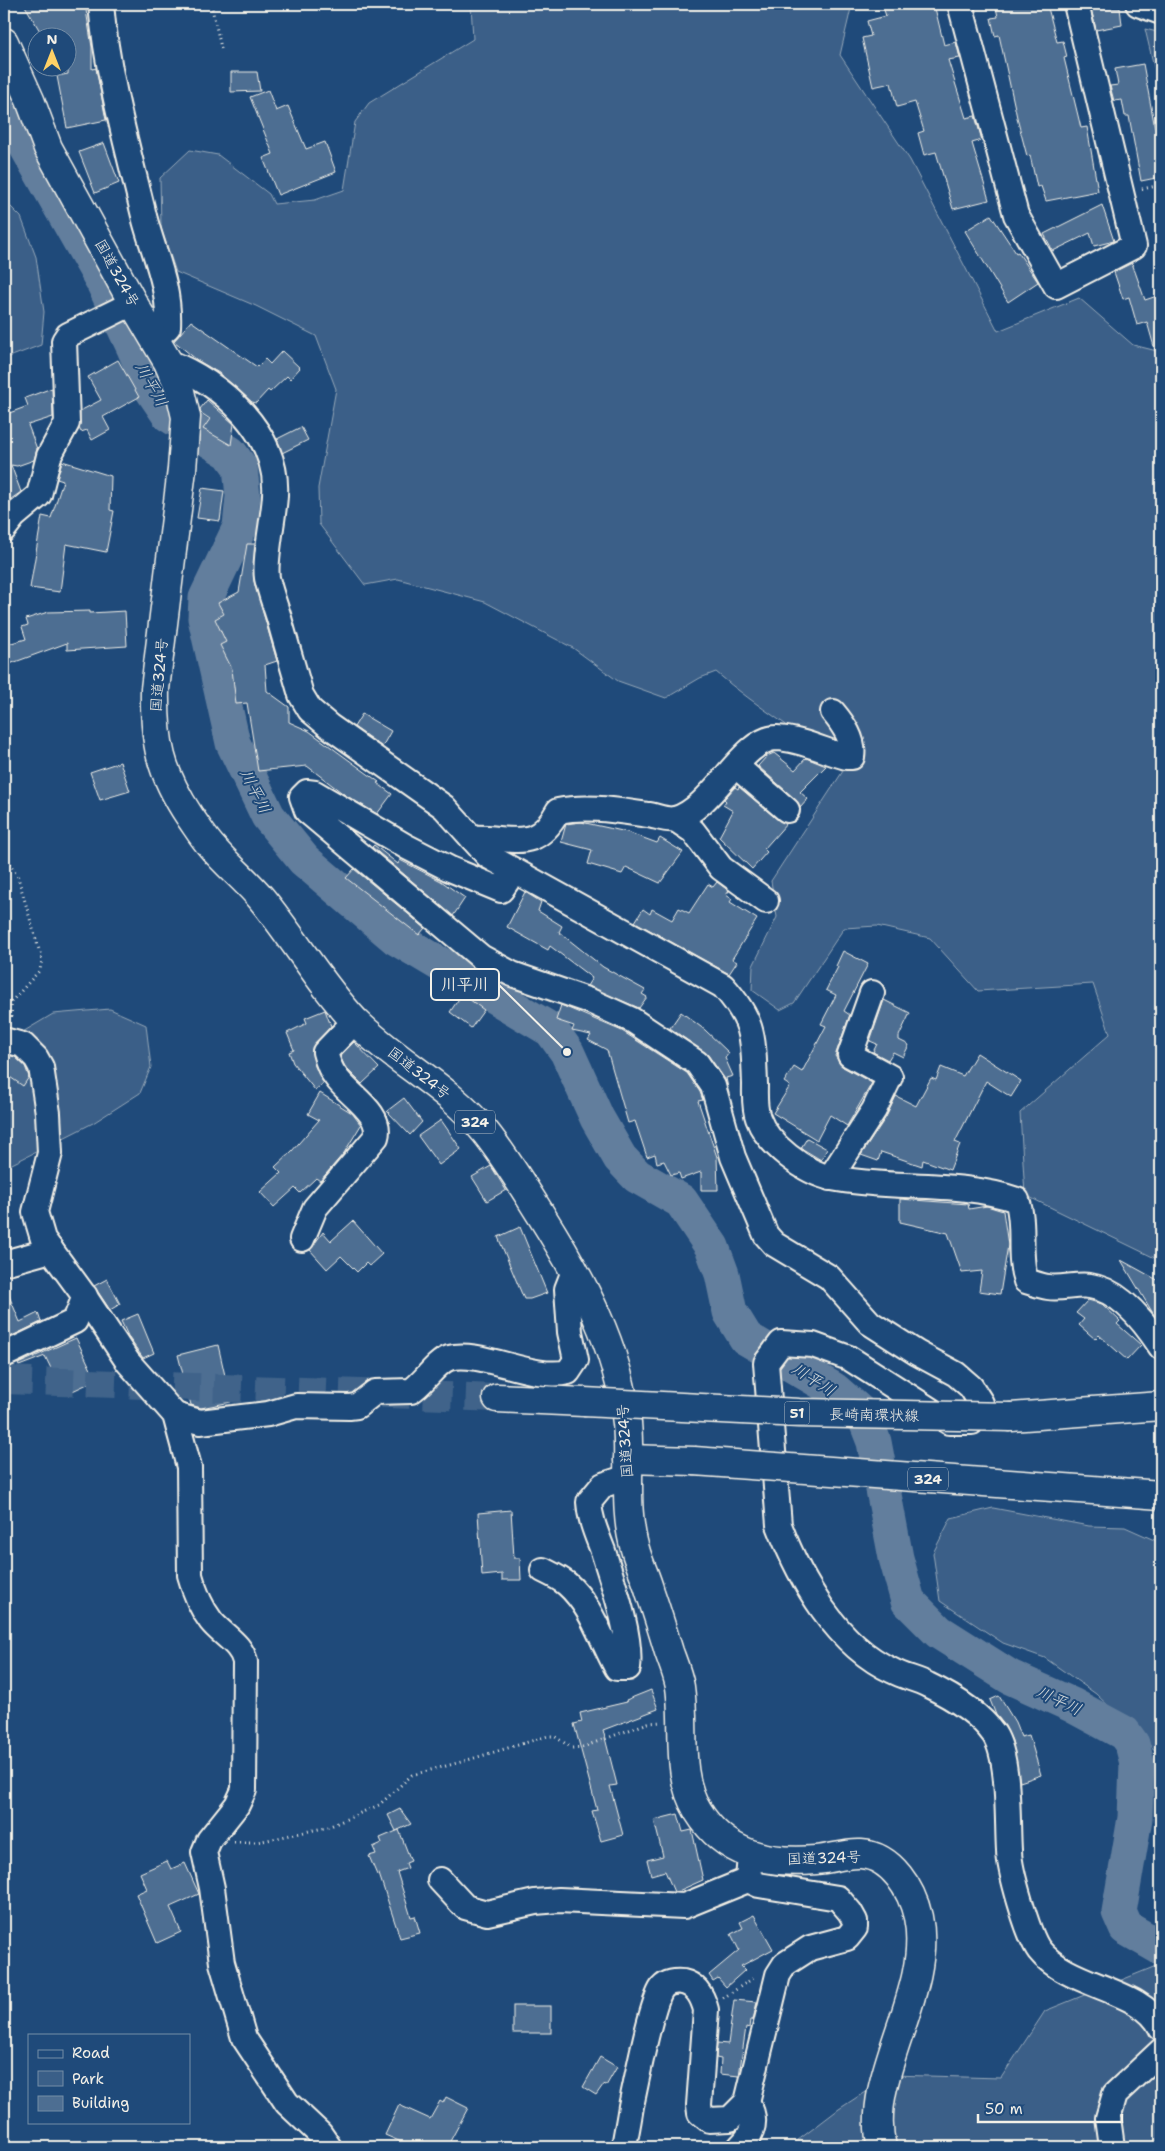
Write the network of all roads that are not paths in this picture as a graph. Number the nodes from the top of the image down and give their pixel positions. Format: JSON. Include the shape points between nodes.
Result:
{"nodes":[{"id":1,"x":101,"y":4,"type":"edge"},
{"id":2,"x":960,"y":4,"type":"edge"},
{"id":3,"x":1076,"y":4,"type":"edge"},
{"id":4,"x":1138,"y":4,"type":"edge"},
{"id":5,"x":1161,"y":12,"type":"edge"},
{"id":6,"x":4,"y":42,"type":"edge"},
{"id":7,"x":133,"y":303,"type":"junction"},
{"id":8,"x":155,"y":338,"type":"junction"},
{"id":9,"x":168,"y":362,"type":"junction"},
{"id":10,"x":4,"y":528,"type":"edge"},
{"id":11,"x":833,"y":712,"type":"dead end"},
{"id":12,"x":736,"y":766,"type":"junction"},
{"id":13,"x":787,"y":810,"type":"dead end"},
{"id":14,"x":675,"y":819,"type":"junction"},
{"id":15,"x":472,"y":838,"type":"junction"},
{"id":16,"x":514,"y":871,"type":"junction"},
{"id":17,"x":766,"y":901,"type":"dead end"},
{"id":18,"x":872,"y":993,"type":"dead end"},
{"id":19,"x":355,"y":1021,"type":"junction"},
{"id":20,"x":9,"y":1033,"type":"edge"},
{"id":21,"x":830,"y":1178,"type":"junction"},
{"id":22,"x":302,"y":1239,"type":"dead end"},
{"id":23,"x":51,"y":1250,"type":"junction"},
{"id":24,"x":4,"y":1263,"type":"edge"},
{"id":25,"x":574,"y":1271,"type":"junction"},
{"id":26,"x":85,"y":1296,"type":"junction"},
{"id":27,"x":1161,"y":1347,"type":"edge"},
{"id":28,"x":4,"y":1355,"type":"edge"},
{"id":29,"x":497,"y":1398,"type":"tunnel mouth"},
{"id":30,"x":1161,"y":1406,"type":"edge"},
{"id":31,"x":175,"y":1415,"type":"junction"},
{"id":32,"x":1161,"y":1415,"type":"edge"},
{"id":33,"x":1011,"y":1417,"type":"junction"},
{"id":34,"x":628,"y":1468,"type":"junction"},
{"id":35,"x":1161,"y":1495,"type":"edge"},
{"id":36,"x":543,"y":1570,"type":"dead end"},
{"id":37,"x":749,"y":1867,"type":"junction"},
{"id":38,"x":440,"y":1880,"type":"dead end"},
{"id":39,"x":1161,"y":2028,"type":"edge"},
{"id":40,"x":1161,"y":2051,"type":"edge"},
{"id":41,"x":747,"y":2102,"type":"junction"},
{"id":42,"x":322,"y":2143,"type":"edge"},
{"id":43,"x":624,"y":2147,"type":"edge"},
{"id":44,"x":740,"y":2147,"type":"edge"},
{"id":45,"x":882,"y":2147,"type":"edge"},
{"id":46,"x":1112,"y":2147,"type":"edge"}],
"edges":[{"from":1,"to":8,"type":"street","via":[[104,38],[122,119],[146,222],[167,290],[168,327]]},
{"from":2,"to":3,"type":"street","via":[[1016,215],[1056,286],[1134,246]]},
{"from":4,"to":5,"type":"street"},
{"from":6,"to":7,"type":"highway","name":"国道324号","number":"324","via":[[48,148]]},
{"from":7,"to":8,"type":"highway","name":"国道324号","number":"324"},
{"from":7,"to":10,"type":"street","via":[[68,335],[64,341],[67,423],[49,456],[39,495]]},
{"from":8,"to":9,"type":"highway","name":"国道324号","number":"324"},
{"from":9,"to":15,"type":"street","via":[[189,370],[215,387],[257,431],[269,453],[275,494],[267,577],[301,695],[310,710],[444,807]]},
{"from":9,"to":19,"type":"highway","name":"国道324号","number":"324","via":[[179,387],[186,416],[155,689],[155,719],[164,772],[175,795],[209,844],[260,896]]},
{"from":11,"to":12,"type":"street","via":[[852,743],[852,757],[794,740],[775,738],[757,745]]},
{"from":12,"to":13,"type":"street"},
{"from":12,"to":14,"type":"street","via":[[699,806]]},
{"from":14,"to":15,"type":"street","via":[[579,808],[558,811],[549,828],[539,836],[525,840]]},
{"from":14,"to":17,"type":"street","via":[[693,831],[722,868]]},
{"from":15,"to":16,"type":"street","via":[[488,856]]},
{"from":16,"to":21,"type":"street","via":[[723,986],[741,1006],[750,1026],[757,1117],[768,1138],[790,1157]]},
{"from":16,"to":39,"type":"street","via":[[501,890],[407,847],[315,793],[307,792],[302,797],[307,811],[481,957],[512,974],[590,1001],[632,1020],[697,1063],[713,1086],[733,1157],[766,1235],[774,1244],[828,1277],[870,1323],[956,1374],[971,1387],[981,1403],[978,1415],[972,1422],[949,1422],[848,1358],[813,1345],[782,1343],[766,1363],[779,1525],[813,1593],[862,1653],[961,1705],[978,1716],[995,1736],[1005,1776],[1009,1853],[1029,1933],[1040,1951],[1066,1973],[1143,2006]]},
{"from":18,"to":21,"type":"street","via":[[850,1055],[890,1077],[874,1110]]},
{"from":19,"to":22,"type":"street","via":[[325,1052],[336,1077],[372,1116],[378,1132],[315,1208]]},
{"from":19,"to":25,"type":"highway","name":"国道324号","number":"324","via":[[444,1091],[485,1131]]},
{"from":20,"to":23,"type":"street","via":[[41,1067],[50,1153],[35,1212],[38,1229]]},
{"from":21,"to":27,"type":"street","via":[[982,1192],[1017,1200],[1021,1211],[1021,1268],[1026,1281],[1048,1287],[1101,1288],[1136,1316]]},
{"from":23,"to":24,"type":"street"},
{"from":23,"to":26,"type":"street"},
{"from":25,"to":31,"type":"street","via":[[567,1289],[576,1360],[568,1372],[523,1370],[467,1357],[448,1358],[411,1391],[375,1392],[357,1406],[296,1406],[268,1414],[200,1422]]},
{"from":25,"to":34,"type":"highway","name":"国道324号","number":"324","via":[[592,1302],[616,1364],[627,1423]]},
{"from":26,"to":28,"type":"street","via":[[75,1321]]},
{"from":26,"to":31,"type":"street","via":[[128,1362]]},
{"from":29,"to":33,"type":"highway","name":"長崎南環状線","number":"51","bridge":true,"via":[[798,1414]]},
{"from":30,"to":33,"type":"highway","number":"51"},
{"from":31,"to":42,"type":"street","via":[[189,1467],[190,1575],[211,1621],[244,1654],[245,1662],[244,1790],[204,1852],[222,1963],[244,2038],[287,2103]]},
{"from":32,"to":33,"type":"highway","name":"長崎南環状線","number":"51"},
{"from":34,"to":35,"type":"highway","number":"324","bridge":true,"via":[[694,1462]]},
{"from":34,"to":36,"type":"street","via":[[603,1485],[589,1502],[590,1516],[611,1577],[630,1652],[628,1668],[617,1668],[578,1596],[566,1583]]},
{"from":34,"to":37,"type":"highway","name":"国道324号","number":"324","via":[[634,1547],[680,1684],[685,1781],[698,1812],[724,1842],[740,1852]]},
{"from":37,"to":38,"type":"street","via":[[684,1906],[559,1900],[486,1913],[465,1907]]},
{"from":37,"to":41,"type":"street","via":[[759,1885],[838,1898],[855,1921],[847,1938],[810,1948],[785,1964],[778,1975]]},
{"from":37,"to":45,"type":"highway","name":"国道324号","number":"324","via":[[861,1854],[873,1857],[897,1873],[909,1892],[918,1918],[921,1950],[882,2096],[879,2136]]},
{"from":40,"to":46,"type":"street","via":[[1115,2094],[1108,2118]]},
{"from":41,"to":43,"type":"street","via":[[730,2119],[709,2120],[700,2113],[706,2010],[697,1990],[688,1983],[670,1983],[661,1990],[635,2088]]},
{"from":41,"to":44,"type":"street","via":[[754,2124],[751,2136]]}]}
